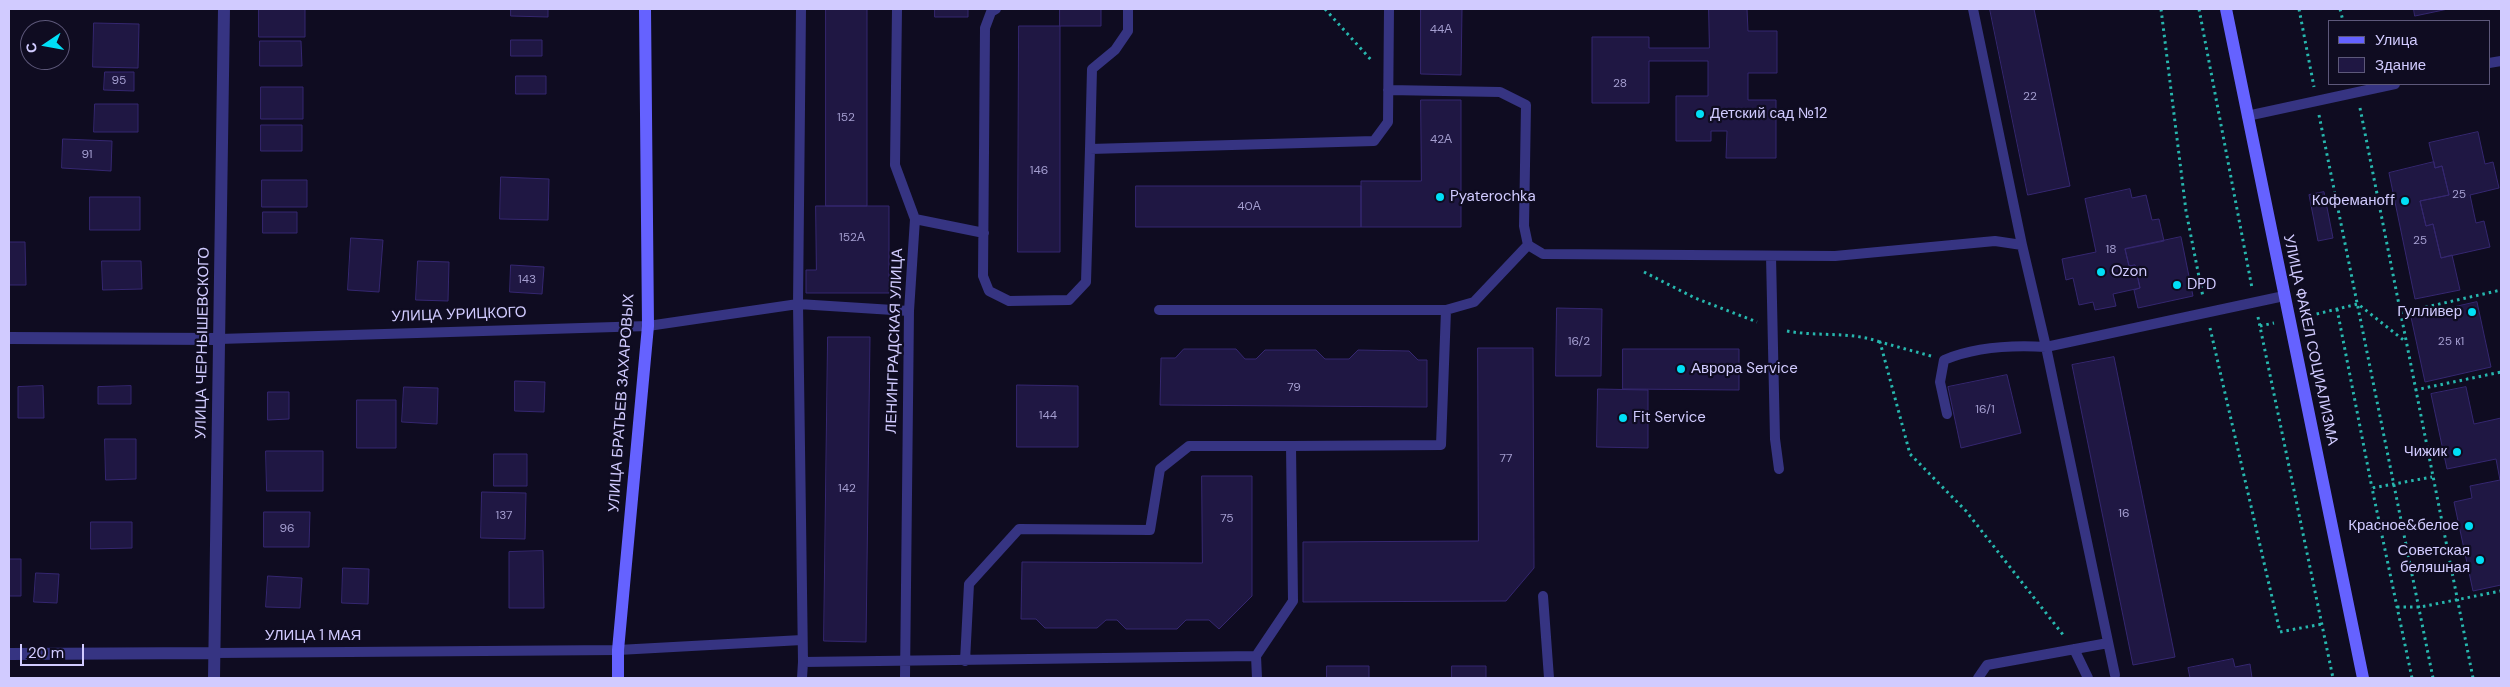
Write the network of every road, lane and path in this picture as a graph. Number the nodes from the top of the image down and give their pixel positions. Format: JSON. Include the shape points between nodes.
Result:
{"nodes":[{"id":1,"x":224,"y":9,"type":"edge"},
{"id":2,"x":645,"y":9,"type":"edge"},
{"id":3,"x":801,"y":9,"type":"edge"},
{"id":4,"x":897,"y":9,"type":"edge"},
{"id":5,"x":996,"y":9,"type":"edge"},
{"id":6,"x":1128,"y":9,"type":"edge"},
{"id":7,"x":1325,"y":9,"type":"edge"},
{"id":8,"x":1389,"y":9,"type":"edge"},
{"id":9,"x":1973,"y":9,"type":"edge"},
{"id":10,"x":2161,"y":9,"type":"edge"},
{"id":11,"x":2199,"y":9,"type":"edge"},
{"id":12,"x":2226,"y":9,"type":"edge"},
{"id":13,"x":2299,"y":9,"type":"edge"},
{"id":14,"x":1388,"y":79,"type":"junction"},
{"id":15,"x":2390,"y":85,"type":"edge"},
{"id":16,"x":1388,"y":90,"type":"junction"},
{"id":17,"x":2357,"y":92,"type":"junction"},
{"id":18,"x":2316,"y":101,"type":"junction"},
{"id":19,"x":2247,"y":116,"type":"junction"},
{"id":20,"x":1090,"y":148,"type":"junction"},
{"id":21,"x":915,"y":219,"type":"junction"},
{"id":22,"x":984,"y":233,"type":"junction"},
{"id":23,"x":1528,"y":245,"type":"junction"},
{"id":24,"x":2022,"y":245,"type":"junction"},
{"id":25,"x":1771,"y":256,"type":"junction"},
{"id":26,"x":1636,"y":268,"type":"dead end"},
{"id":27,"x":2501,"y":290,"type":"edge"},
{"id":28,"x":2284,"y":296,"type":"junction"},
{"id":29,"x":2255,"y":302,"type":"junction"},
{"id":30,"x":798,"y":304,"type":"junction"},
{"id":31,"x":2358,"y":304,"type":"junction"},
{"id":32,"x":2337,"y":309,"type":"junction"},
{"id":33,"x":909,"y":310,"type":"junction"},
{"id":34,"x":1159,"y":310,"type":"dead end"},
{"id":35,"x":1446,"y":310,"type":"junction"},
{"id":36,"x":2206,"y":312,"type":"junction"},
{"id":37,"x":2400,"y":313,"type":"junction"},
{"id":38,"x":2289,"y":320,"type":"junction"},
{"id":39,"x":648,"y":326,"type":"junction"},
{"id":40,"x":2260,"y":326,"type":"junction"},
{"id":41,"x":1772,"y":328,"type":"junction"},
{"id":42,"x":9,"y":338,"type":"edge"},
{"id":43,"x":219,"y":338,"type":"junction"},
{"id":44,"x":1880,"y":342,"type":"junction"},
{"id":45,"x":2406,"y":342,"type":"junction"},
{"id":46,"x":2046,"y":347,"type":"junction"},
{"id":47,"x":1944,"y":360,"type":"junction"},
{"id":48,"x":2501,"y":372,"type":"edge"},
{"id":49,"x":2415,"y":390,"type":"junction"},
{"id":50,"x":1947,"y":414,"type":"dead end"},
{"id":51,"x":1291,"y":446,"type":"junction"},
{"id":52,"x":1779,"y":469,"type":"dead end"},
{"id":53,"x":2432,"y":477,"type":"junction"},
{"id":54,"x":2394,"y":484,"type":"junction"},
{"id":55,"x":2372,"y":488,"type":"junction"},
{"id":56,"x":2501,"y":591,"type":"edge"},
{"id":57,"x":1543,"y":596,"type":"dead end"},
{"id":58,"x":2457,"y":599,"type":"junction"},
{"id":59,"x":2397,"y":607,"type":"junction"},
{"id":60,"x":2420,"y":607,"type":"junction"},
{"id":61,"x":2322,"y":624,"type":"junction"},
{"id":62,"x":802,"y":640,"type":"junction"},
{"id":63,"x":2108,"y":643,"type":"junction"},
{"id":64,"x":2074,"y":648,"type":"junction"},
{"id":65,"x":618,"y":650,"type":"junction"},
{"id":66,"x":215,"y":653,"type":"junction"},
{"id":67,"x":9,"y":654,"type":"edge"},
{"id":68,"x":1256,"y":656,"type":"junction"},
{"id":69,"x":965,"y":661,"type":"junction"},
{"id":70,"x":802,"y":662,"type":"junction"},
{"id":71,"x":905,"y":662,"type":"junction"},
{"id":72,"x":2115,"y":675,"type":"dead end"},
{"id":73,"x":214,"y":678,"type":"edge"},
{"id":74,"x":618,"y":678,"type":"edge"},
{"id":75,"x":802,"y":678,"type":"edge"},
{"id":76,"x":905,"y":678,"type":"edge"},
{"id":77,"x":1257,"y":678,"type":"edge"},
{"id":78,"x":1549,"y":678,"type":"edge"},
{"id":79,"x":1978,"y":678,"type":"edge"},
{"id":80,"x":2088,"y":678,"type":"edge"},
{"id":81,"x":2333,"y":678,"type":"edge"},
{"id":82,"x":2363,"y":678,"type":"edge"},
{"id":83,"x":2412,"y":678,"type":"edge"},
{"id":84,"x":2433,"y":678,"type":"edge"},
{"id":85,"x":2473,"y":678,"type":"edge"}],
"edges":[{"from":1,"to":43,"type":"street","name":"УЛИЦА ЧЕРНЫШЕВСКОГО"},
{"from":2,"to":39,"type":"main road","name":"УЛИЦА БРАТЬЕВ ЗАХАРОВЫХ"},
{"from":3,"to":30,"type":"lane"},
{"from":4,"to":21,"type":"lane","name":"ЛЕНИНГРАДСКАЯ УЛИЦА","via":[[895,165]]},
{"from":5,"to":22,"type":"lane","via":[[991,12],[985,28]]},
{"from":6,"to":20,"type":"lane","via":[[1128,31],[1115,50],[1092,68]]},
{"from":7,"to":14,"type":"path"},
{"from":8,"to":14,"type":"lane"},
{"from":9,"to":24,"type":"lane"},
{"from":10,"to":36,"type":"path","via":[[2186,211]]},
{"from":11,"to":29,"type":"path"},
{"from":12,"to":19,"type":"main road","name":"УЛИЦА ФАКЕЛ СОЦИАЛИЗМА"},
{"from":13,"to":18,"type":"path"},
{"from":14,"to":16,"type":"lane"},
{"from":15,"to":17,"type":"lane"},
{"from":16,"to":20,"type":"lane","via":[[1388,122],[1374,141]]},
{"from":16,"to":23,"type":"lane","via":[[1500,92],[1526,105],[1524,226]]},
{"from":17,"to":18,"type":"lane"},
{"from":17,"to":37,"type":"path"},
{"from":18,"to":19,"type":"lane"},
{"from":18,"to":31,"type":"path"},
{"from":19,"to":28,"type":"main road","name":"УЛИЦА ФАКЕЛ СОЦИАЛИЗМА"},
{"from":20,"to":22,"type":"lane","via":[[1086,282],[1069,300],[1009,301],[989,291],[983,276]]},
{"from":21,"to":22,"type":"lane"},
{"from":21,"to":33,"type":"lane","name":"ЛЕНИНГРАДСКАЯ УЛИЦА"},
{"from":23,"to":25,"type":"lane","via":[[1543,254]]},
{"from":23,"to":35,"type":"lane","via":[[1474,302]]},
{"from":24,"to":25,"type":"lane","via":[[1996,241],[1835,256]]},
{"from":24,"to":46,"type":"lane"},
{"from":25,"to":41,"type":"lane"},
{"from":26,"to":41,"type":"path","via":[[1695,298]]},
{"from":27,"to":37,"type":"path"},
{"from":28,"to":29,"type":"lane"},
{"from":28,"to":38,"type":"main road","name":"УЛИЦА ФАКЕЛ СОЦИАЛИЗМА"},
{"from":29,"to":36,"type":"lane"},
{"from":29,"to":40,"type":"path"},
{"from":30,"to":33,"type":"lane","name":"УЛИЦА УРИЦКОГО"},
{"from":30,"to":39,"type":"lane","name":"УЛИЦА УРИЦКОГО"},
{"from":30,"to":62,"type":"lane"},
{"from":31,"to":32,"type":"path"},
{"from":31,"to":45,"type":"path"},
{"from":31,"to":54,"type":"path"},
{"from":32,"to":38,"type":"path"},
{"from":32,"to":55,"type":"path"},
{"from":33,"to":71,"type":"lane","name":"ЛЕНИНГРАДСКАЯ УЛИЦА"},
{"from":34,"to":35,"type":"lane"},
{"from":35,"to":51,"type":"lane","via":[[1441,446]]},
{"from":36,"to":46,"type":"lane"},
{"from":36,"to":61,"type":"path","via":[[2280,632]]},
{"from":37,"to":45,"type":"path"},
{"from":38,"to":40,"type":"path"},
{"from":38,"to":82,"type":"main road","name":"УЛИЦА ФАКЕЛ СОЦИАЛИЗМА"},
{"from":39,"to":43,"type":"lane","name":"УЛИЦА УРИЦКОГО"},
{"from":39,"to":65,"type":"main road","name":"УЛИЦА БРАТЬЕВ ЗАХАРОВЫХ"},
{"from":40,"to":61,"type":"path"},
{"from":41,"to":44,"type":"path","via":[[1806,335],[1864,336]]},
{"from":41,"to":52,"type":"lane","via":[[1775,439]]},
{"from":42,"to":43,"type":"street","name":"УЛИЦА УРИЦКОГО"},
{"from":43,"to":66,"type":"street","name":"УЛИЦА ЧЕРНЫШЕВСКОГО"},
{"from":44,"to":47,"type":"path"},
{"from":44,"to":64,"type":"path","via":[[1910,454],[1966,511]]},
{"from":45,"to":49,"type":"path"},
{"from":46,"to":47,"type":"lane","via":[[2020,346],[1958,354]]},
{"from":46,"to":63,"type":"lane"},
{"from":47,"to":50,"type":"lane","via":[[1940,382]]},
{"from":48,"to":49,"type":"path"},
{"from":49,"to":53,"type":"path"},
{"from":51,"to":68,"type":"lane","via":[[1293,601]]},
{"from":51,"to":69,"type":"lane","via":[[1189,446],[1160,469],[1150,530],[1019,529],[968,584]]},
{"from":53,"to":54,"type":"path"},
{"from":53,"to":58,"type":"path"},
{"from":54,"to":55,"type":"path"},
{"from":54,"to":60,"type":"path"},
{"from":55,"to":59,"type":"path"},
{"from":56,"to":58,"type":"path"},
{"from":57,"to":78,"type":"lane"},
{"from":58,"to":60,"type":"path"},
{"from":58,"to":85,"type":"path"},
{"from":59,"to":60,"type":"path"},
{"from":59,"to":83,"type":"path"},
{"from":60,"to":84,"type":"path"},
{"from":61,"to":81,"type":"path"},
{"from":62,"to":65,"type":"lane","name":"УЛИЦА 1 МАЯ"},
{"from":62,"to":70,"type":"lane"},
{"from":63,"to":64,"type":"lane"},
{"from":63,"to":72,"type":"lane"},
{"from":64,"to":79,"type":"lane","via":[[1987,665]]},
{"from":64,"to":80,"type":"lane"},
{"from":65,"to":66,"type":"lane","name":"УЛИЦА 1 МАЯ"},
{"from":65,"to":74,"type":"main road","name":"УЛИЦА БРАТЬЕВ ЗАХАРОВЫХ"},
{"from":66,"to":67,"type":"street","name":"УЛИЦА 1 МАЯ"},
{"from":66,"to":73,"type":"street","name":"УЛИЦА ЧЕРНЫШЕВСКОГО"},
{"from":68,"to":69,"type":"lane"},
{"from":68,"to":77,"type":"lane"},
{"from":69,"to":71,"type":"lane"},
{"from":70,"to":71,"type":"lane"},
{"from":70,"to":75,"type":"lane"},
{"from":71,"to":76,"type":"lane","name":"ЛЕНИНГРАДСКАЯ УЛИЦА"}]}
